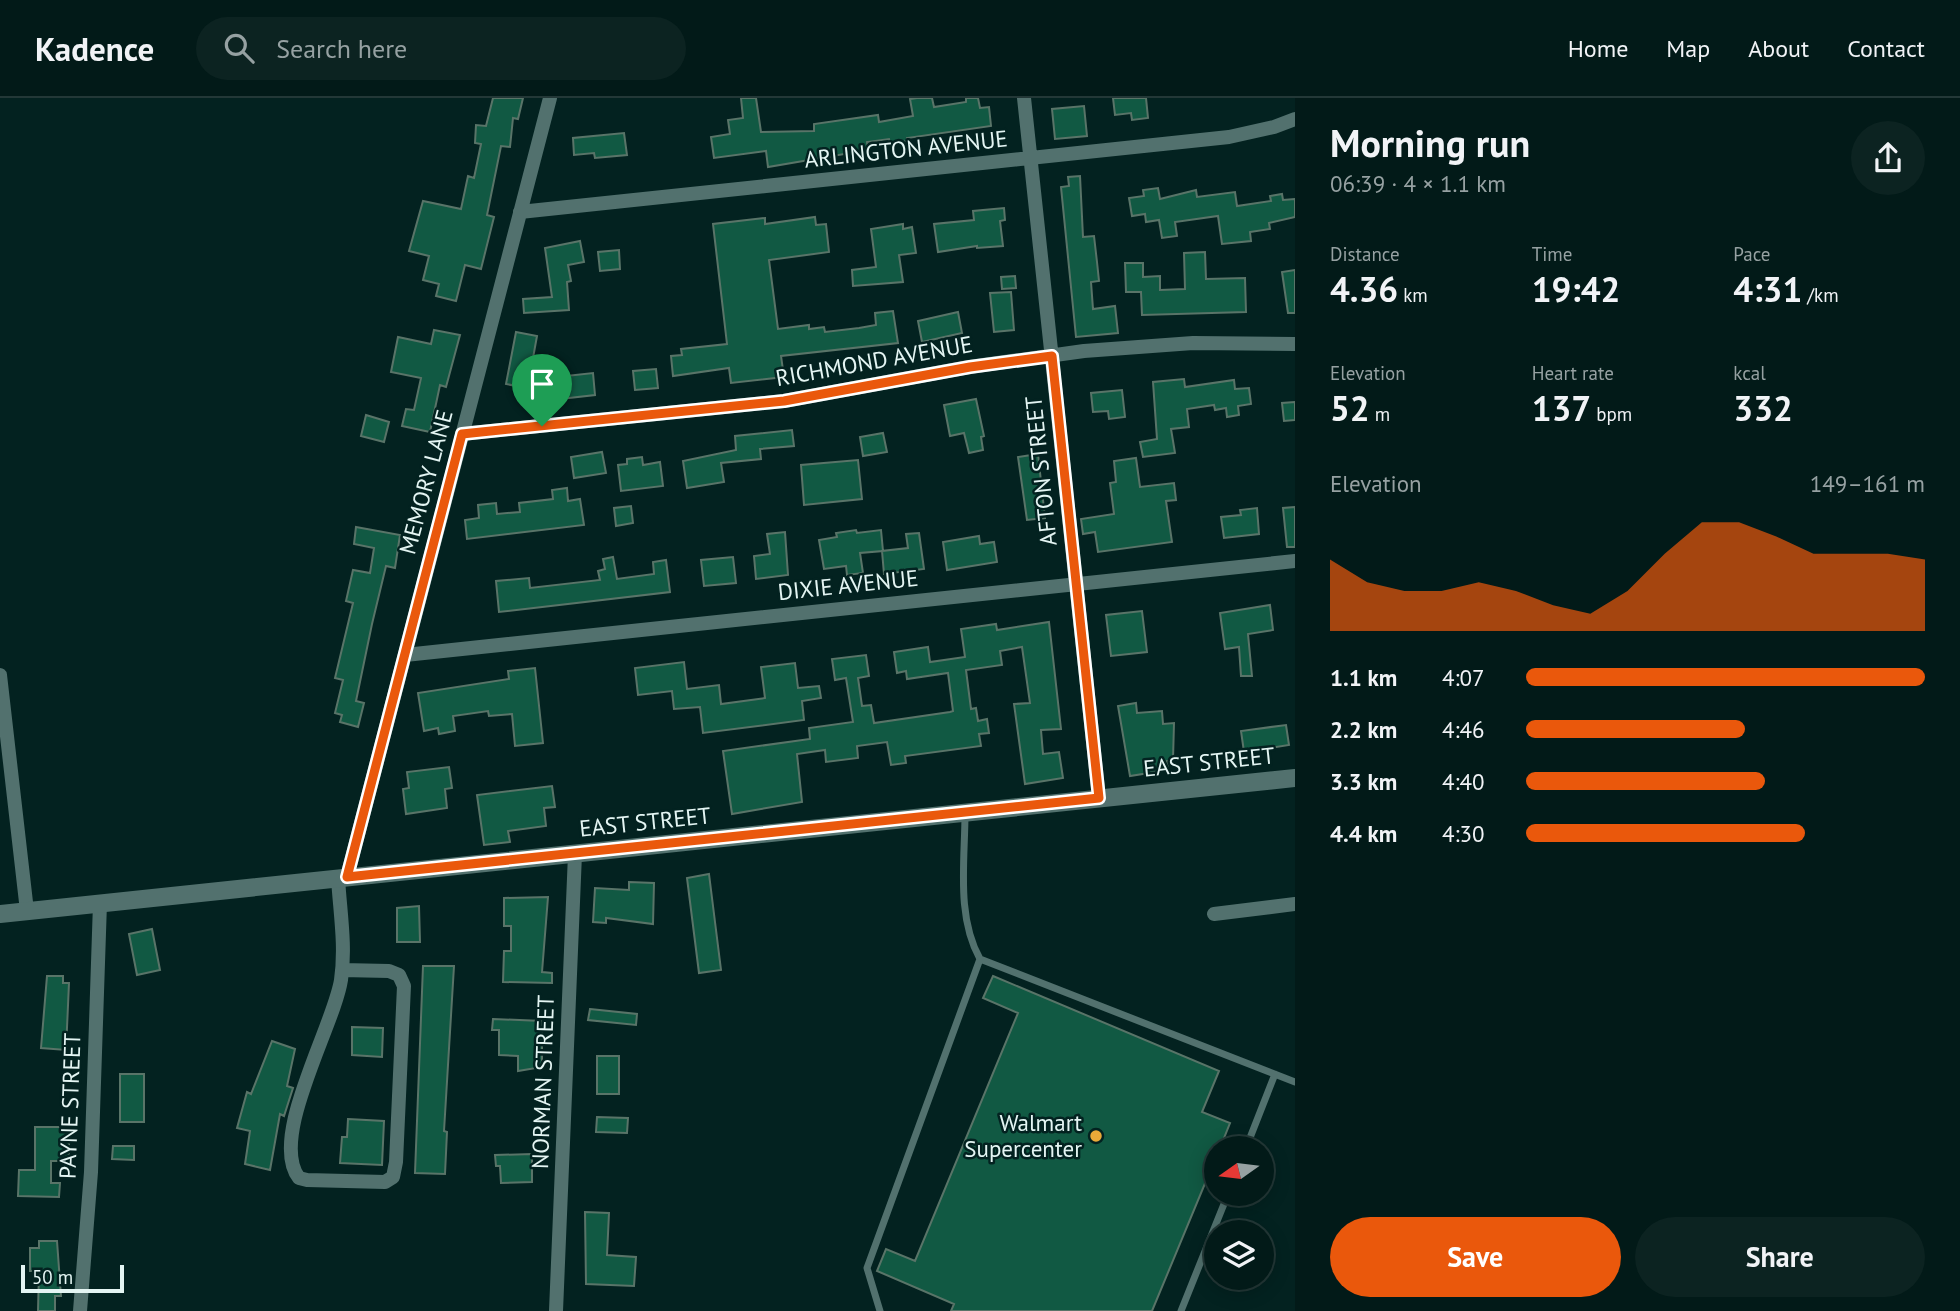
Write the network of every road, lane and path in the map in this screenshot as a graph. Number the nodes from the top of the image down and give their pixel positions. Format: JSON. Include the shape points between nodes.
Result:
{"nodes":[{"id":1,"x":550,"y":98,"type":"edge"},
{"id":2,"x":1024,"y":98,"type":"edge"},
{"id":3,"x":1295,"y":119,"type":"edge"},
{"id":4,"x":1031,"y":159,"type":"junction"},
{"id":5,"x":520,"y":212,"type":"junction"},
{"id":6,"x":1295,"y":344,"type":"edge"},
{"id":7,"x":1052,"y":356,"type":"junction"},
{"id":8,"x":462,"y":434,"type":"junction"},
{"id":9,"x":1295,"y":561,"type":"edge"},
{"id":10,"x":1076,"y":584,"type":"junction"},
{"id":11,"x":405,"y":654,"type":"junction"},
{"id":12,"x":0,"y":674,"type":"edge"},
{"id":13,"x":1295,"y":778,"type":"edge"},
{"id":14,"x":1099,"y":798,"type":"junction"},
{"id":15,"x":965,"y":812,"type":"junction"},
{"id":16,"x":575,"y":854,"type":"junction"},
{"id":17,"x":343,"y":878,"type":"junction"},
{"id":18,"x":100,"y":903,"type":"junction"},
{"id":19,"x":1295,"y":904,"type":"edge"},
{"id":20,"x":27,"y":911,"type":"junction"},
{"id":21,"x":0,"y":914,"type":"edge"},
{"id":22,"x":1214,"y":914,"type":"dead end"},
{"id":23,"x":980,"y":959,"type":"junction"},
{"id":24,"x":342,"y":970,"type":"junction"},
{"id":25,"x":1275,"y":1074,"type":"junction"},
{"id":26,"x":1295,"y":1082,"type":"edge"},
{"id":27,"x":1251,"y":1136,"type":"edge"},
{"id":28,"x":1223,"y":1206,"type":"edge"},
{"id":29,"x":80,"y":1311,"type":"edge"},
{"id":30,"x":556,"y":1311,"type":"edge"},
{"id":31,"x":880,"y":1311,"type":"edge"},
{"id":32,"x":1181,"y":1311,"type":"edge"}],
"edges":[{"from":1,"to":5,"type":"street","name":"MEMORY LANE"},
{"from":2,"to":4,"type":"street","name":"AFTON STREET"},
{"from":3,"to":4,"type":"street","name":"ARLINGTON AVENUE","via":[[1229,137]]},
{"from":4,"to":5,"type":"street","name":"ARLINGTON AVENUE"},
{"from":4,"to":7,"type":"street","name":"AFTON STREET"},
{"from":5,"to":8,"type":"street","name":"MEMORY LANE"},
{"from":6,"to":7,"type":"street","name":"RICHMOND AVENUE","via":[[1193,344]]},
{"from":7,"to":8,"type":"street","name":"RICHMOND AVENUE","via":[[784,401]]},
{"from":7,"to":10,"type":"street","name":"AFTON STREET"},
{"from":8,"to":11,"type":"street","name":"MEMORY LANE"},
{"from":9,"to":10,"type":"street","name":"DIXIE AVENUE"},
{"from":10,"to":11,"type":"street","name":"DIXIE AVENUE"},
{"from":10,"to":14,"type":"street","name":"AFTON STREET"},
{"from":11,"to":17,"type":"street","name":"MEMORY LANE"},
{"from":12,"to":20,"type":"street"},
{"from":13,"to":14,"type":"street","name":"EAST STREET"},
{"from":14,"to":15,"type":"street","name":"EAST STREET"},
{"from":15,"to":16,"type":"street","name":"EAST STREET"},
{"from":15,"to":23,"type":"lane","via":[[965,917],[968,937]]},
{"from":16,"to":17,"type":"street","name":"EAST STREET"},
{"from":16,"to":30,"type":"street","name":"NORMAN STREET"},
{"from":17,"to":18,"type":"street","name":"EAST STREET"},
{"from":17,"to":24,"type":"street","name":"MEMORY LANE"},
{"from":18,"to":20,"type":"street","name":"EAST STREET"},
{"from":18,"to":29,"type":"street","name":"PAYNE STREET","via":[[91,1172]]},
{"from":19,"to":22,"type":"street"},
{"from":20,"to":21,"type":"street","name":"EAST STREET"},
{"from":23,"to":25,"type":"lane"},
{"from":23,"to":31,"type":"lane","via":[[867,1268]]},
{"from":24,"to":24,"type":"street","name":"MEMORY LANE","via":[[294,1122],[292,1166],[299,1178],[307,1180],[385,1182],[393,1177],[397,1162],[404,986],[402,978],[389,971]]},
{"from":25,"to":26,"type":"lane"},
{"from":25,"to":27,"type":"lane"},
{"from":28,"to":32,"type":"lane"}]}
